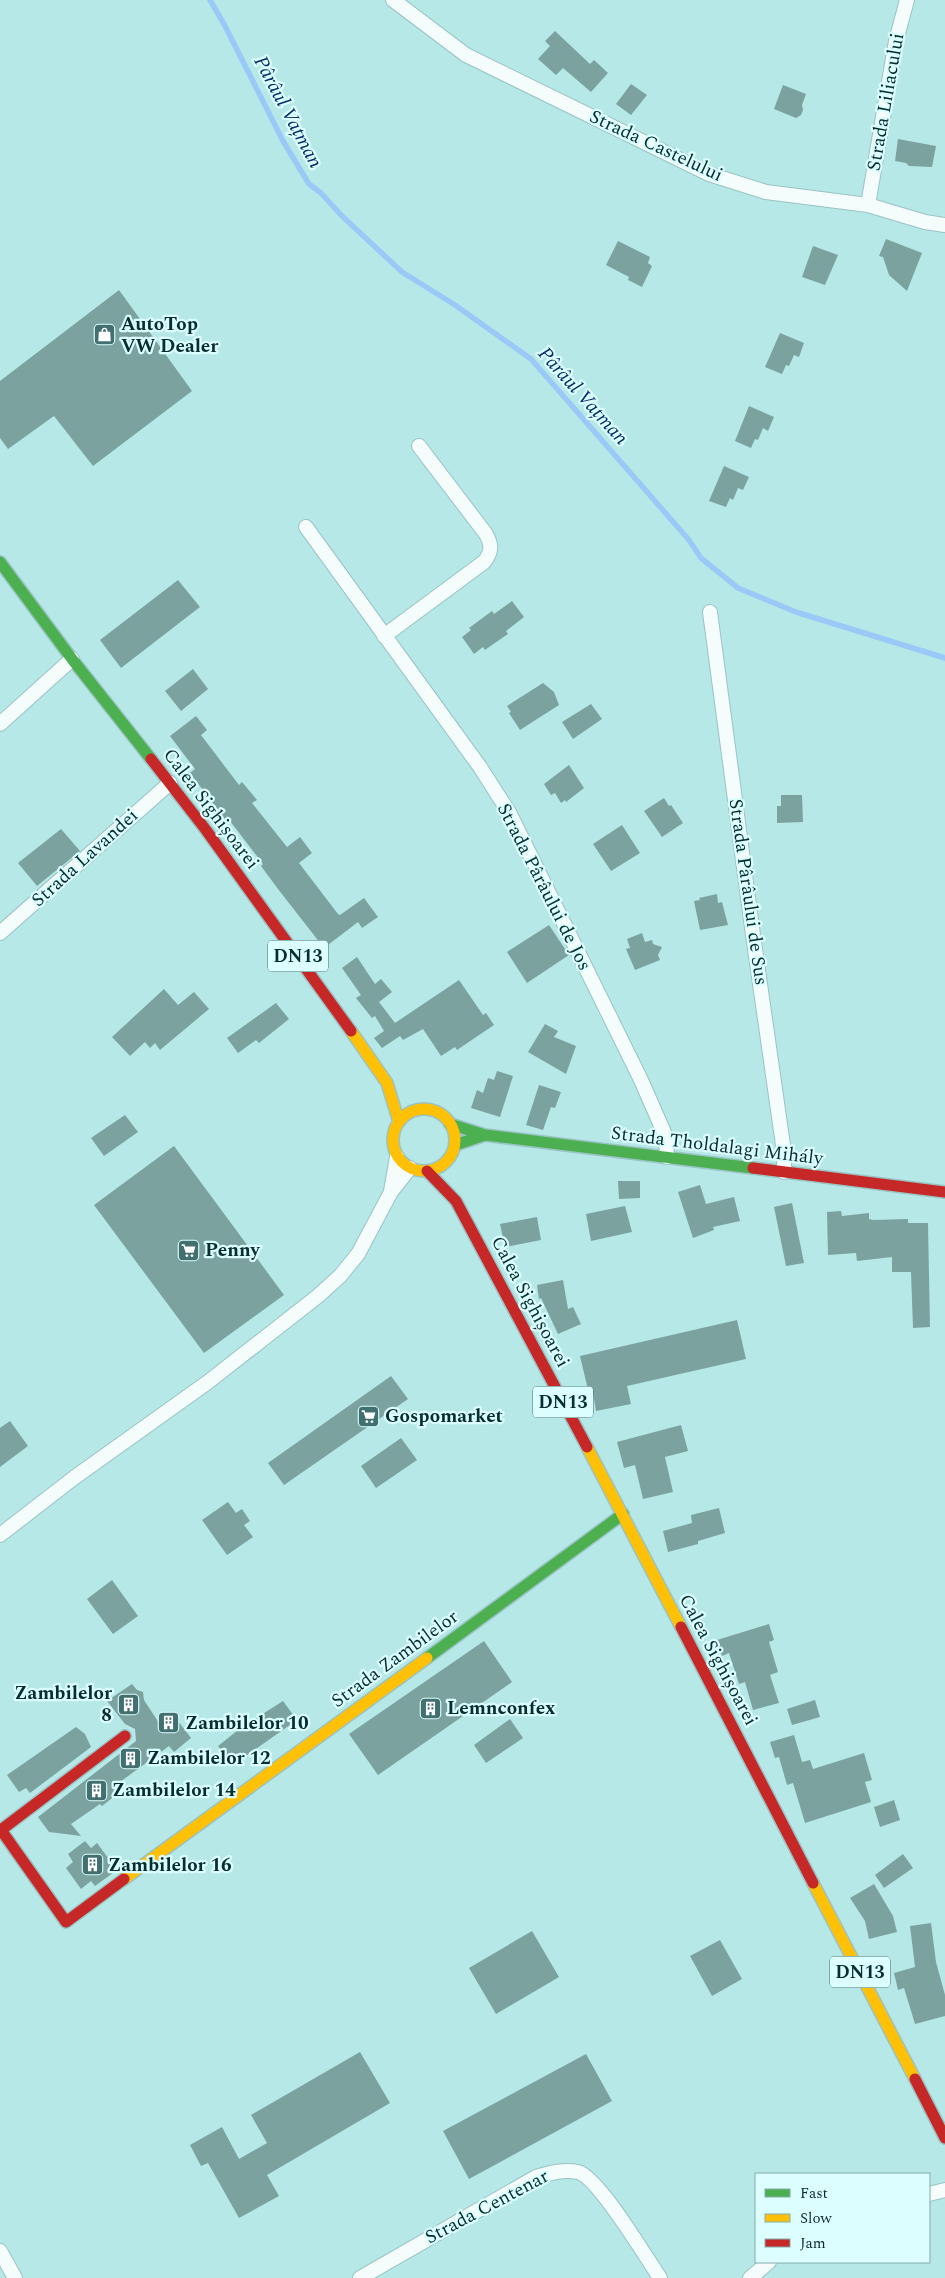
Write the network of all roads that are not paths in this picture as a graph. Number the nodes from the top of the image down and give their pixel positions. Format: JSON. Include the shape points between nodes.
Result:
{"nodes":[{"id":1,"x":393,"y":0,"type":"edge"},
{"id":2,"x":907,"y":0,"type":"edge"},
{"id":3,"x":868,"y":205,"type":"junction"},
{"id":4,"x":945,"y":225,"type":"edge"},
{"id":5,"x":419,"y":446,"type":"dead end"},
{"id":6,"x":306,"y":527,"type":"dead end"},
{"id":7,"x":0,"y":562,"type":"edge"},
{"id":8,"x":710,"y":612,"type":"dead end"},
{"id":9,"x":384,"y":636,"type":"junction"},
{"id":10,"x":72,"y":659,"type":"junction"},
{"id":11,"x":0,"y":724,"type":"edge"},
{"id":12,"x":170,"y":783,"type":"junction"},
{"id":13,"x":0,"y":933,"type":"edge"},
{"id":14,"x":387,"y":1083,"type":"junction"},
{"id":15,"x":420,"y":1110,"type":"junction"},
{"id":16,"x":399,"y":1122,"type":"junction"},
{"id":17,"x":450,"y":1124,"type":"junction"},
{"id":18,"x":485,"y":1135,"type":"junction"},
{"id":19,"x":455,"y":1145,"type":"junction"},
{"id":20,"x":397,"y":1157,"type":"junction"},
{"id":21,"x":668,"y":1157,"type":"junction"},
{"id":22,"x":449,"y":1159,"type":"junction"},
{"id":23,"x":410,"y":1168,"type":"junction"},
{"id":24,"x":428,"y":1171,"type":"junction"},
{"id":25,"x":784,"y":1172,"type":"junction"},
{"id":26,"x":391,"y":1192,"type":"junction"},
{"id":27,"x":945,"y":1192,"type":"edge"},
{"id":28,"x":456,"y":1201,"type":"junction"},
{"id":29,"x":623,"y":1514,"type":"junction"},
{"id":30,"x":0,"y":1535,"type":"edge"},
{"id":31,"x":125,"y":1736,"type":"dead end"},
{"id":32,"x":945,"y":2138,"type":"edge"},
{"id":33,"x":945,"y":2190,"type":"edge"},
{"id":34,"x":930,"y":2194,"type":"edge"},
{"id":35,"x":0,"y":2251,"type":"edge"},
{"id":36,"x":768,"y":2263,"type":"edge"},
{"id":37,"x":15,"y":2278,"type":"edge"},
{"id":38,"x":360,"y":2278,"type":"edge"},
{"id":39,"x":660,"y":2278,"type":"edge"},
{"id":40,"x":750,"y":2278,"type":"edge"}],
"edges":[{"from":1,"to":3,"type":"street","name":"Strada Castelului","via":[[466,55],[709,174],[766,192]]},
{"from":2,"to":3,"type":"street","name":"Strada Liliacului","via":[[896,41]]},
{"from":3,"to":4,"type":"street","name":"Strada Castelului"},
{"from":5,"to":9,"type":"street","via":[[486,534],[491,542],[490,554],[484,562]]},
{"from":6,"to":9,"type":"street","name":"Strada Pârâului de Jos"},
{"from":7,"to":10,"type":"main road","name":"Calea Sighișoarei","number":"DN13"},
{"from":8,"to":25,"type":"street","name":"Strada Pârâului de Sus","via":[[784,1152]]},
{"from":9,"to":21,"type":"street","name":"Strada Pârâului de Jos","via":[[480,767],[510,814],[644,1088],[666,1137]]},
{"from":10,"to":11,"type":"street"},
{"from":10,"to":12,"type":"main road","name":"Calea Sighișoarei","number":"DN13"},
{"from":12,"to":13,"type":"street","name":"Strada Lavandei"},
{"from":12,"to":14,"type":"main road","name":"Calea Sighișoarei","number":"DN13","via":[[291,946]]},
{"from":14,"to":15,"type":"main road","name":"Calea Sighișoarei","number":"DN13"},
{"from":14,"to":16,"type":"main road","name":"Calea Sighișoarei","number":"DN13"},
{"from":15,"to":16,"type":"main road"},
{"from":15,"to":17,"type":"main road","number":"DN13","via":[[437,1113]]},
{"from":16,"to":20,"type":"main road","number":"DN13","via":[[393,1139]]},
{"from":17,"to":18,"type":"main road","name":"Strada Tholdalagi Mihály"},
{"from":17,"to":19,"type":"main road","via":[[455,1134]]},
{"from":18,"to":19,"type":"main road","name":"Strada Tholdalagi Mihály"},
{"from":18,"to":21,"type":"main road","name":"Strada Tholdalagi Mihály"},
{"from":19,"to":22,"type":"main road"},
{"from":20,"to":23,"type":"main road"},
{"from":20,"to":26,"type":"street"},
{"from":21,"to":25,"type":"main road","name":"Strada Tholdalagi Mihály"},
{"from":22,"to":24,"type":"main road","via":[[439,1168]]},
{"from":22,"to":28,"type":"main road","name":"Calea Sighișoarei","number":"DN13"},
{"from":23,"to":24,"type":"main road"},
{"from":23,"to":26,"type":"street"},
{"from":24,"to":28,"type":"main road","name":"Calea Sighișoarei","number":"DN13"},
{"from":25,"to":27,"type":"main road","name":"Strada Tholdalagi Mihály"},
{"from":26,"to":30,"type":"street","via":[[358,1254],[318,1296],[208,1382]]},
{"from":28,"to":29,"type":"main road","name":"Calea Sighișoarei","number":"DN13"},
{"from":29,"to":31,"type":"main road","name":"Strada Zambilelor","via":[[66,1922],[1,1830]]},
{"from":29,"to":32,"type":"main road","name":"Calea Sighișoarei","number":"DN13"},
{"from":33,"to":34,"type":"street"},
{"from":35,"to":37,"type":"street"},
{"from":36,"to":40,"type":"street"},
{"from":38,"to":39,"type":"street","name":"Strada Centenar","via":[[536,2177],[557,2170],[580,2172],[596,2184]]}]}
